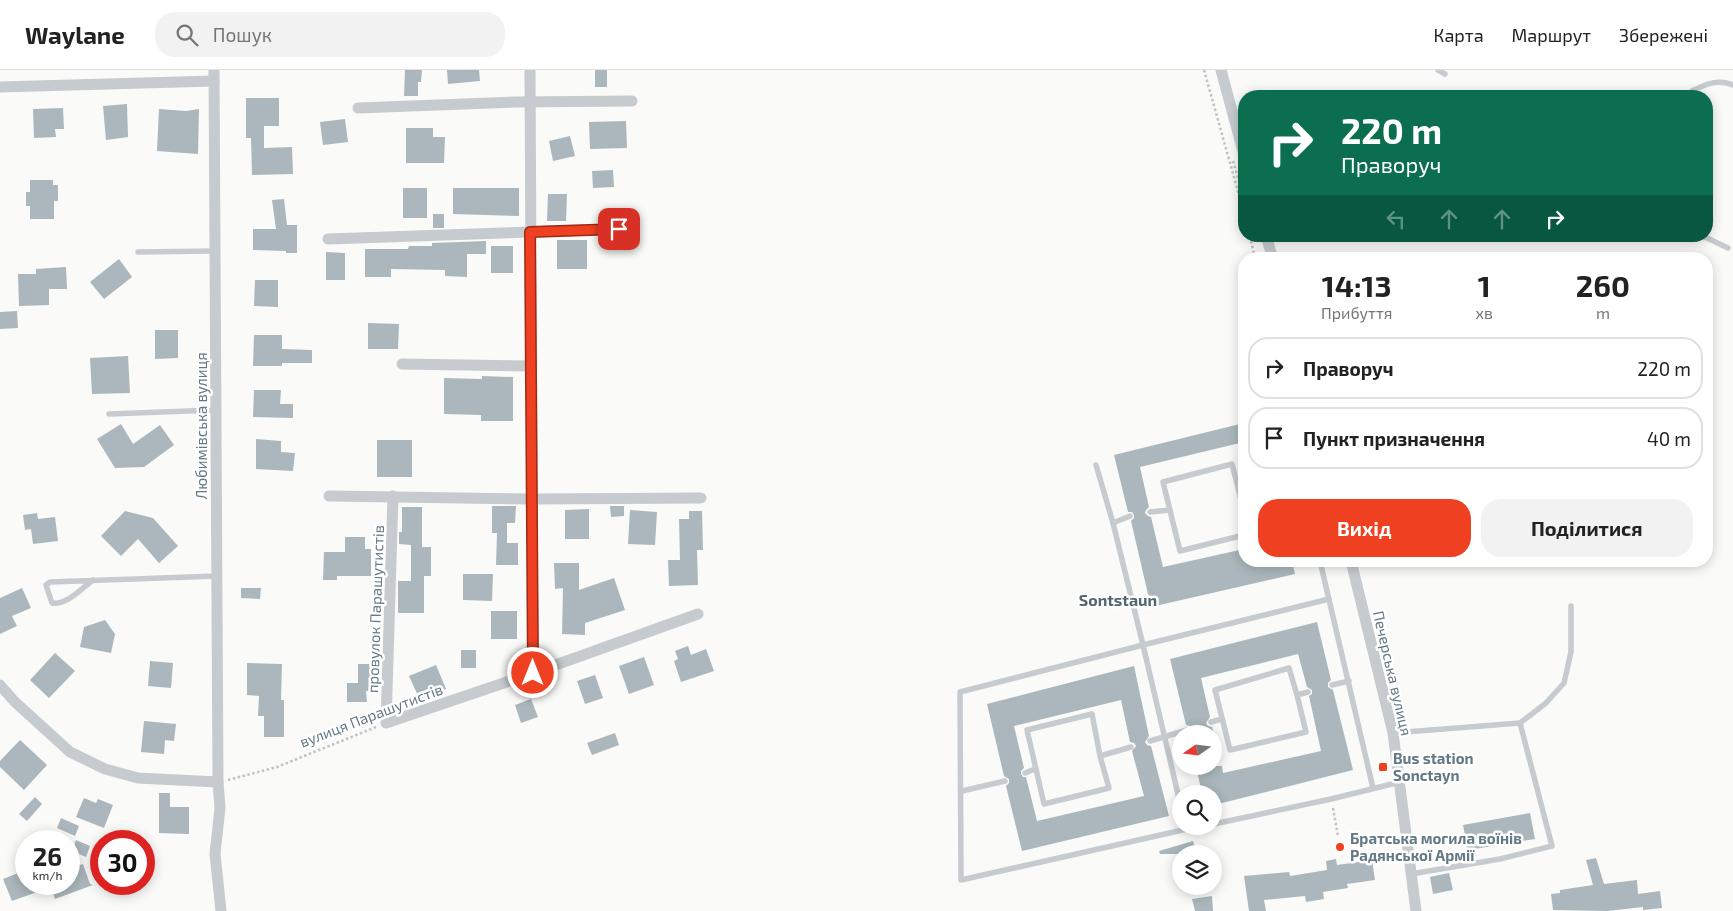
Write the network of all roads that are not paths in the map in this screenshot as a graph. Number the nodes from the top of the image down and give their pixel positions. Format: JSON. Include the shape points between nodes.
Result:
{"nodes":[{"id":1,"x":530,"y":70,"type":"edge"},
{"id":2,"x":1220,"y":70,"type":"edge"},
{"id":3,"x":1438,"y":70,"type":"edge"},
{"id":4,"x":1445,"y":74,"type":"dead end"},
{"id":5,"x":214,"y":76,"type":"edge"},
{"id":6,"x":1733,"y":85,"type":"edge"},
{"id":7,"x":0,"y":87,"type":"edge"},
{"id":8,"x":1696,"y":90,"type":"edge"},
{"id":9,"x":632,"y":100,"type":"dead end"},
{"id":10,"x":530,"y":102,"type":"junction"},
{"id":11,"x":358,"y":108,"type":"dead end"},
{"id":12,"x":1238,"y":134,"type":"edge"},
{"id":13,"x":619,"y":229,"type":"dead end"},
{"id":14,"x":530,"y":232,"type":"junction"},
{"id":15,"x":328,"y":239,"type":"dead end"},
{"id":16,"x":1713,"y":241,"type":"edge"},
{"id":17,"x":1728,"y":248,"type":"dead end"},
{"id":18,"x":215,"y":251,"type":"junction"},
{"id":19,"x":138,"y":252,"type":"dead end"},
{"id":20,"x":402,"y":364,"type":"dead end"},
{"id":21,"x":531,"y":366,"type":"junction"},
{"id":22,"x":216,"y":410,"type":"junction"},
{"id":23,"x":109,"y":414,"type":"dead end"},
{"id":24,"x":1096,"y":465,"type":"dead end"},
{"id":25,"x":1238,"y":480,"type":"edge"},
{"id":26,"x":329,"y":496,"type":"dead end"},
{"id":27,"x":393,"y":496,"type":"junction"},
{"id":28,"x":701,"y":498,"type":"dead end"},
{"id":29,"x":532,"y":499,"type":"junction"},
{"id":30,"x":1170,"y":510,"type":"junction"},
{"id":31,"x":1150,"y":512,"type":"dead end"},
{"id":32,"x":1130,"y":516,"type":"dead end"},
{"id":33,"x":1113,"y":523,"type":"junction"},
{"id":34,"x":1238,"y":536,"type":"edge"},
{"id":35,"x":1321,"y":567,"type":"edge"},
{"id":36,"x":1352,"y":567,"type":"edge"},
{"id":37,"x":217,"y":576,"type":"junction"},
{"id":38,"x":93,"y":580,"type":"junction"},
{"id":39,"x":1329,"y":599,"type":"junction"},
{"id":40,"x":1571,"y":606,"type":"dead end"},
{"id":41,"x":698,"y":614,"type":"dead end"},
{"id":42,"x":1143,"y":645,"type":"junction"},
{"id":43,"x":533,"y":673,"type":"junction"},
{"id":44,"x":1349,"y":681,"type":"junction"},
{"id":45,"x":0,"y":685,"type":"edge"},
{"id":46,"x":1332,"y":685,"type":"dead end"},
{"id":47,"x":1308,"y":692,"type":"dead end"},
{"id":48,"x":1297,"y":695,"type":"junction"},
{"id":49,"x":1222,"y":719,"type":"junction"},
{"id":50,"x":1211,"y":722,"type":"dead end"},
{"id":51,"x":386,"y":723,"type":"joint"},
{"id":52,"x":1520,"y":723,"type":"junction"},
{"id":53,"x":1393,"y":733,"type":"junction"},
{"id":54,"x":1172,"y":734,"type":"edge"},
{"id":55,"x":1163,"y":736,"type":"junction"},
{"id":56,"x":1150,"y":741,"type":"dead end"},
{"id":57,"x":1131,"y":747,"type":"dead end"},
{"id":58,"x":1100,"y":756,"type":"junction"},
{"id":59,"x":1035,"y":769,"type":"junction"},
{"id":60,"x":1025,"y":773,"type":"dead end"},
{"id":61,"x":1005,"y":781,"type":"dead end"},
{"id":62,"x":218,"y":782,"type":"junction"},
{"id":63,"x":1400,"y":782,"type":"junction"},
{"id":64,"x":1175,"y":785,"type":"edge"},
{"id":65,"x":1373,"y":788,"type":"junction"},
{"id":66,"x":962,"y":790,"type":"junction"},
{"id":67,"x":1222,"y":822,"type":"edge"},
{"id":68,"x":1172,"y":831,"type":"edge"},
{"id":69,"x":1411,"y":874,"type":"junction"},
{"id":70,"x":221,"y":911,"type":"edge"},
{"id":71,"x":1416,"y":911,"type":"edge"}],
"edges":[{"from":1,"to":10,"type":"street"},
{"from":2,"to":12,"type":"street"},
{"from":3,"to":4,"type":"lane"},
{"from":5,"to":7,"type":"street"},
{"from":5,"to":18,"type":"street","name":"Любимівська вулиця"},
{"from":6,"to":8,"type":"lane","via":[[1710,82]]},
{"from":9,"to":10,"type":"street"},
{"from":10,"to":11,"type":"street"},
{"from":10,"to":14,"type":"street"},
{"from":13,"to":14,"type":"street"},
{"from":14,"to":15,"type":"street"},
{"from":14,"to":21,"type":"street"},
{"from":16,"to":17,"type":"lane"},
{"from":18,"to":19,"type":"lane"},
{"from":18,"to":22,"type":"street","name":"Любимівська вулиця"},
{"from":20,"to":21,"type":"street"},
{"from":21,"to":29,"type":"street"},
{"from":22,"to":23,"type":"lane"},
{"from":22,"to":37,"type":"street","name":"Любимівська вулиця"},
{"from":24,"to":33,"type":"lane"},
{"from":25,"to":30,"type":"lane","via":[[1232,464],[1163,482]]},
{"from":26,"to":27,"type":"street"},
{"from":27,"to":29,"type":"street"},
{"from":27,"to":51,"type":"street","name":"провулок Парашутистів"},
{"from":28,"to":29,"type":"street"},
{"from":29,"to":43,"type":"street"},
{"from":30,"to":31,"type":"lane"},
{"from":30,"to":34,"type":"lane","via":[[1180,551]]},
{"from":32,"to":33,"type":"lane"},
{"from":33,"to":42,"type":"lane"},
{"from":35,"to":39,"type":"lane"},
{"from":36,"to":53,"type":"street","name":"Печерська вулиця"},
{"from":37,"to":38,"type":"lane"},
{"from":37,"to":62,"type":"street","name":"Любимівська вулиця"},
{"from":38,"to":38,"type":"lane","via":[[50,582],[46,586],[52,603],[57,604]]},
{"from":39,"to":42,"type":"lane"},
{"from":39,"to":44,"type":"lane"},
{"from":40,"to":52,"type":"lane","via":[[1571,652],[1564,683]]},
{"from":41,"to":43,"type":"street","name":"вулиця Парашутистів"},
{"from":42,"to":55,"type":"lane"},
{"from":42,"to":66,"type":"lane","via":[[960,692]]},
{"from":43,"to":51,"type":"street","name":"вулиця Парашутистів"},
{"from":44,"to":46,"type":"lane"},
{"from":44,"to":65,"type":"lane"},
{"from":45,"to":62,"type":"street","via":[[70,752],[105,769],[138,778]]},
{"from":47,"to":48,"type":"lane"},
{"from":48,"to":49,"type":"lane","via":[[1289,668],[1215,690]]},
{"from":48,"to":49,"type":"lane","via":[[1306,732],[1230,750]]},
{"from":49,"to":50,"type":"lane"},
{"from":52,"to":53,"type":"lane"},
{"from":52,"to":69,"type":"lane","via":[[1552,846],[1500,859]]},
{"from":53,"to":63,"type":"street","name":"Печерська вулиця"},
{"from":54,"to":55,"type":"lane"},
{"from":55,"to":56,"type":"lane"},
{"from":55,"to":64,"type":"lane"},
{"from":57,"to":58,"type":"lane"},
{"from":58,"to":59,"type":"lane","via":[[1109,788],[1044,804]]},
{"from":58,"to":59,"type":"lane","via":[[1092,714],[1026,730]]},
{"from":59,"to":60,"type":"lane"},
{"from":61,"to":66,"type":"lane"},
{"from":62,"to":70,"type":"street","name":"Любимівська вулиця","via":[[220,808],[216,854]]},
{"from":63,"to":65,"type":"lane"},
{"from":63,"to":69,"type":"street","name":"Печерська вулиця"},
{"from":65,"to":67,"type":"lane"},
{"from":66,"to":68,"type":"lane","via":[[961,880]]},
{"from":69,"to":71,"type":"street","name":"Печерська вулиця"}]}
